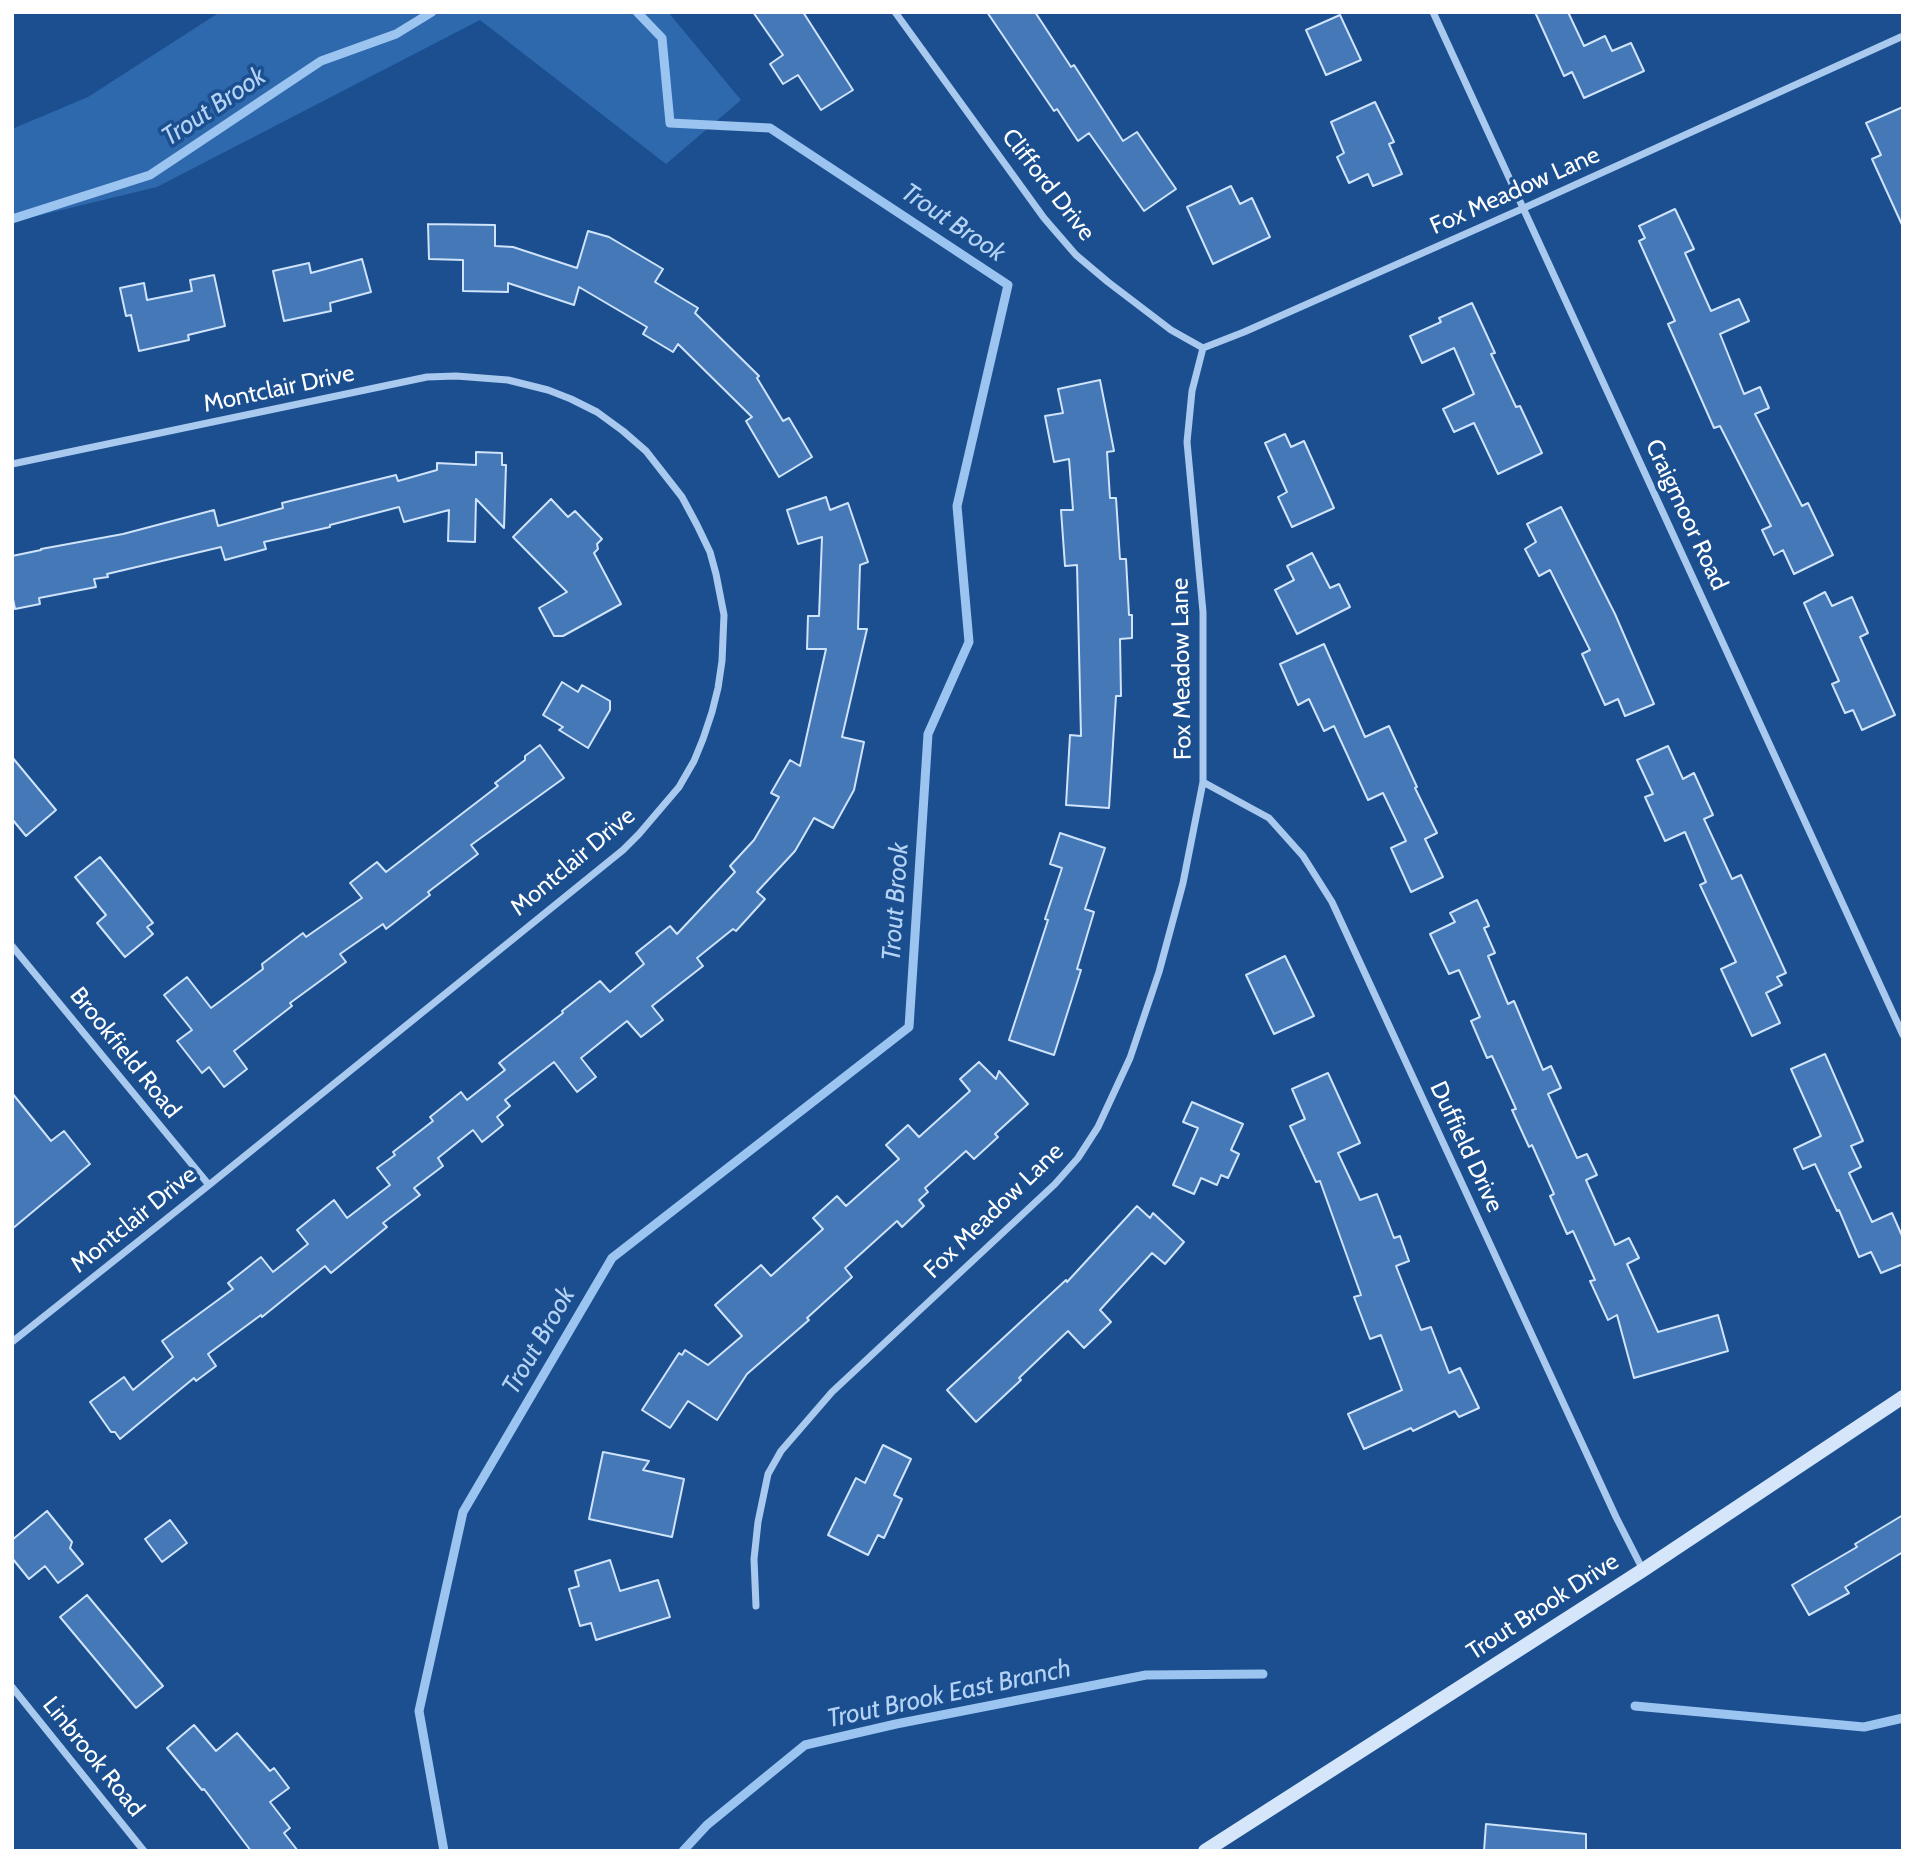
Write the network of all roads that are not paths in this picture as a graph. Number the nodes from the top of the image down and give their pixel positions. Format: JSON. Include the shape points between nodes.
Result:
{"nodes":[{"id":1,"x":895,"y":12,"type":"edge"},
{"id":2,"x":1433,"y":12,"type":"edge"},
{"id":3,"x":1903,"y":36,"type":"edge"},
{"id":4,"x":1524,"y":208,"type":"junction"},
{"id":5,"x":1203,"y":348,"type":"junction"},
{"id":6,"x":12,"y":464,"type":"edge"},
{"id":7,"x":1203,"y":782,"type":"junction"},
{"id":8,"x":12,"y":946,"type":"edge"},
{"id":9,"x":1903,"y":1035,"type":"edge"},
{"id":10,"x":209,"y":1185,"type":"junction"},
{"id":11,"x":12,"y":1342,"type":"edge"},
{"id":12,"x":1903,"y":1397,"type":"edge"},
{"id":13,"x":1643,"y":1570,"type":"junction"},
{"id":14,"x":756,"y":1605,"type":"dead end"},
{"id":15,"x":12,"y":1687,"type":"edge"},
{"id":16,"x":144,"y":1851,"type":"edge"},
{"id":17,"x":1205,"y":1851,"type":"edge"}],
"edges":[{"from":1,"to":5,"type":"street","name":"Clifford Drive","via":[[1044,218],[1076,255],[1171,330]]},
{"from":2,"to":4,"type":"street","name":"Craigmoor Road"},
{"from":3,"to":4,"type":"street","name":"Fox Meadow Lane"},
{"from":4,"to":5,"type":"street","name":"Fox Meadow Lane"},
{"from":4,"to":9,"type":"street","name":"Craigmoor Road"},
{"from":5,"to":7,"type":"street","name":"Fox Meadow Lane","via":[[1192,391],[1187,442],[1203,612]]},
{"from":6,"to":10,"type":"street","name":"Montclair Drive","via":[[427,377],[508,380],[571,399],[623,431],[666,474],[710,552],[724,615],[722,661],[712,712],[694,761],[659,813],[623,850]]},
{"from":7,"to":13,"type":"street","name":"Duffield Drive","via":[[1269,818],[1303,856],[1332,902]]},
{"from":7,"to":14,"type":"street","name":"Fox Meadow Lane","via":[[1159,972],[1130,1058],[1098,1127],[1055,1184],[832,1392],[781,1451],[768,1474],[758,1522]]},
{"from":8,"to":10,"type":"street","name":"Brookfield Road"},
{"from":10,"to":11,"type":"street","name":"Montclair Drive"},
{"from":12,"to":13,"type":"main road","name":"Trout Brook Drive"},
{"from":13,"to":17,"type":"main road","name":"Trout Brook Drive"},
{"from":15,"to":16,"type":"street","name":"Linbrook Road"}]}
